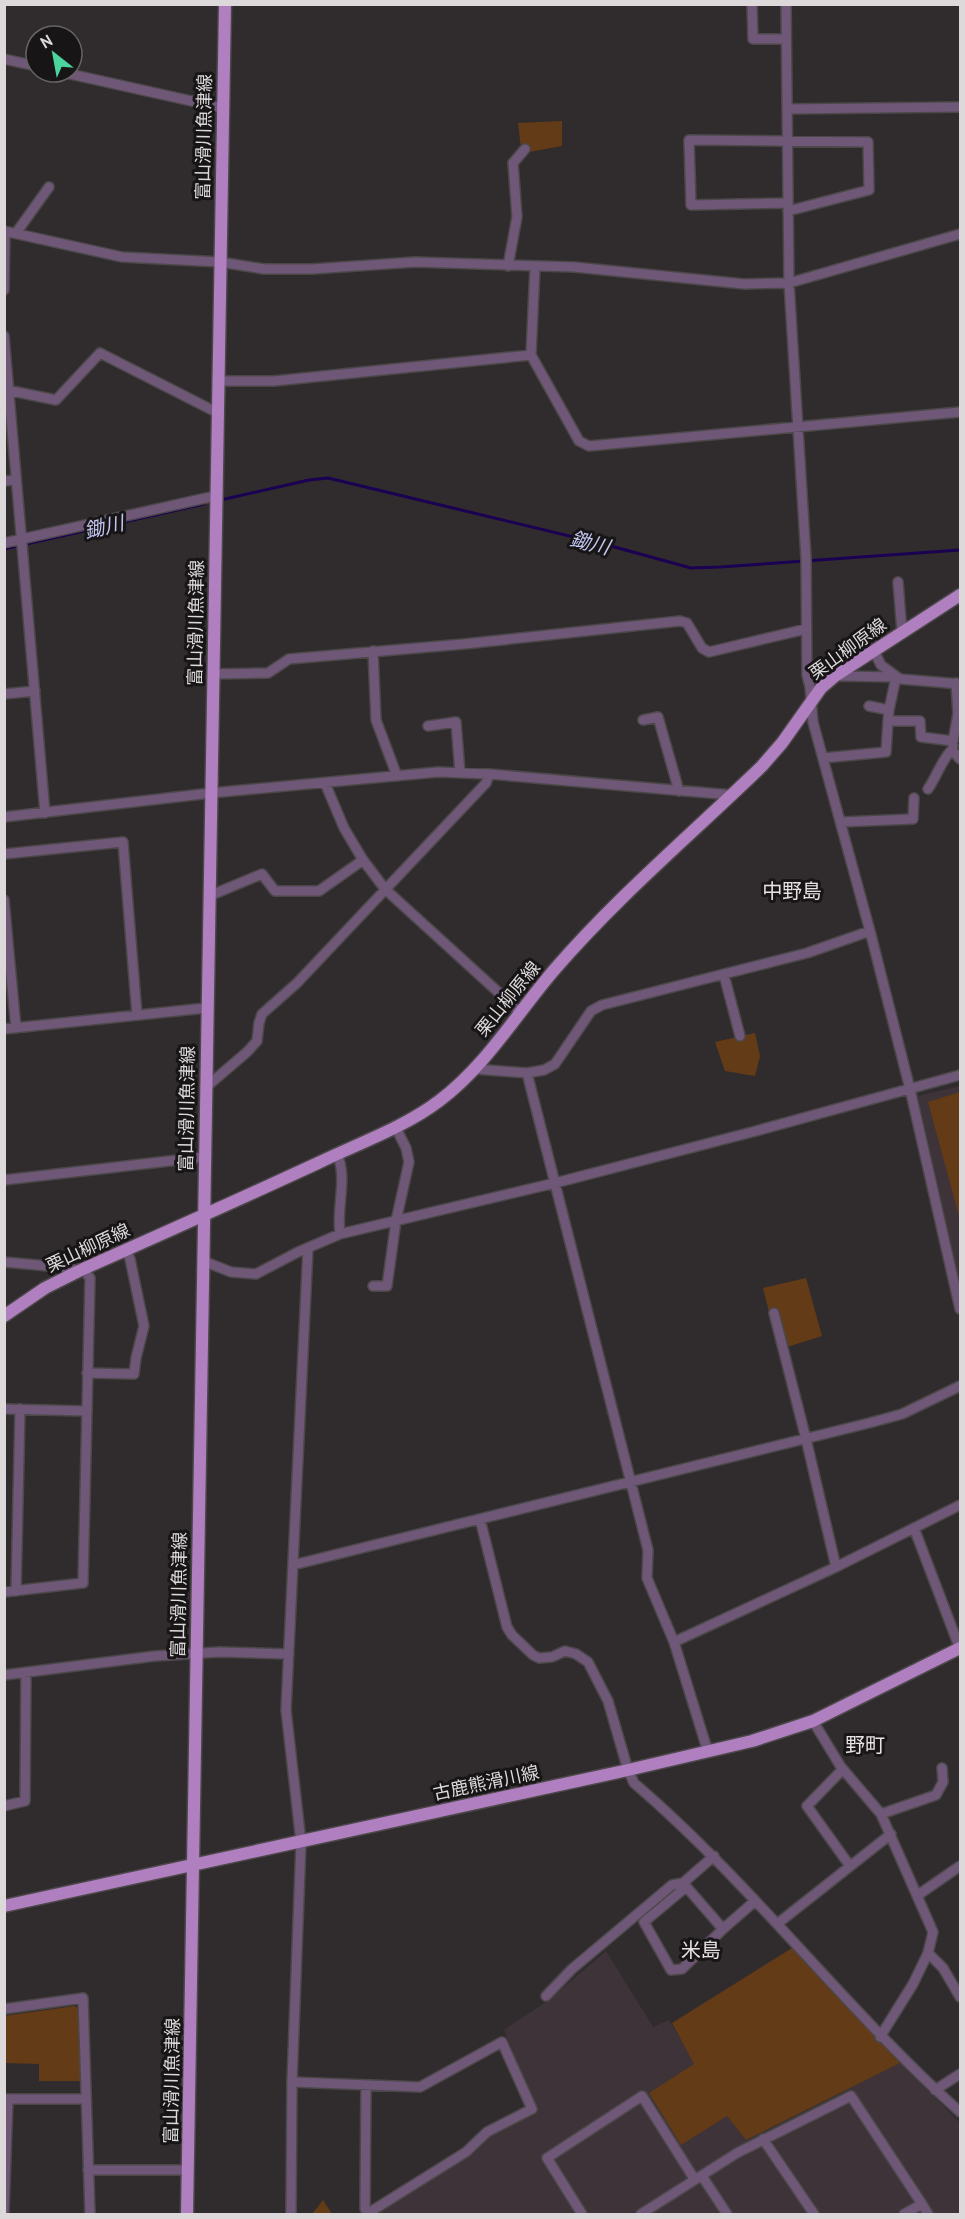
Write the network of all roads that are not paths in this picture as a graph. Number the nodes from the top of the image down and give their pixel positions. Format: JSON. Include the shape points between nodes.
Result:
{"nodes":[{"id":1,"x":225,"y":4,"type":"edge"},
{"id":2,"x":752,"y":4,"type":"edge"},
{"id":3,"x":786,"y":4,"type":"edge"},
{"id":4,"x":786,"y":39,"type":"junction"},
{"id":5,"x":4,"y":59,"type":"edge"},
{"id":6,"x":24,"y":63,"type":"edge"},
{"id":7,"x":84,"y":77,"type":"edge"},
{"id":8,"x":960,"y":107,"type":"edge"},
{"id":9,"x":222,"y":108,"type":"junction"},
{"id":10,"x":787,"y":109,"type":"junction"},
{"id":11,"x":788,"y":142,"type":"junction"},
{"id":12,"x":525,"y":149,"type":"dead end"},
{"id":13,"x":49,"y":187,"type":"dead end"},
{"id":14,"x":788,"y":207,"type":"junction"},
{"id":15,"x":5,"y":231,"type":"edge"},
{"id":16,"x":16,"y":233,"type":"junction"},
{"id":17,"x":960,"y":234,"type":"edge"},
{"id":18,"x":220,"y":262,"type":"junction"},
{"id":19,"x":508,"y":266,"type":"junction"},
{"id":20,"x":535,"y":267,"type":"junction"},
{"id":21,"x":789,"y":283,"type":"junction"},
{"id":22,"x":4,"y":290,"type":"edge"},
{"id":23,"x":4,"y":336,"type":"edge"},
{"id":24,"x":531,"y":355,"type":"junction"},
{"id":25,"x":217,"y":381,"type":"junction"},
{"id":26,"x":7,"y":390,"type":"edge"},
{"id":27,"x":216,"y":412,"type":"junction"},
{"id":28,"x":960,"y":412,"type":"edge"},
{"id":29,"x":9,"y":421,"type":"edge"},
{"id":30,"x":798,"y":428,"type":"junction"},
{"id":31,"x":16,"y":480,"type":"junction"},
{"id":32,"x":4,"y":482,"type":"edge"},
{"id":33,"x":215,"y":496,"type":"junction"},
{"id":34,"x":4,"y":543,"type":"edge"},
{"id":35,"x":22,"y":543,"type":"junction"},
{"id":36,"x":898,"y":582,"type":"dead end"},
{"id":37,"x":960,"y":595,"type":"edge"},
{"id":38,"x":806,"y":629,"type":"junction"},
{"id":39,"x":902,"y":632,"type":"junction"},
{"id":40,"x":374,"y":651,"type":"junction"},
{"id":41,"x":874,"y":651,"type":"junction"},
{"id":42,"x":213,"y":674,"type":"junction"},
{"id":43,"x":835,"y":676,"type":"junction"},
{"id":44,"x":896,"y":677,"type":"junction"},
{"id":45,"x":958,"y":683,"type":"edge"},
{"id":46,"x":35,"y":691,"type":"junction"},
{"id":47,"x":4,"y":693,"type":"edge"},
{"id":48,"x":810,"y":701,"type":"junction"},
{"id":49,"x":869,"y":706,"type":"dead end"},
{"id":50,"x":889,"y":710,"type":"junction"},
{"id":51,"x":643,"y":720,"type":"dead end"},
{"id":52,"x":888,"y":721,"type":"junction"},
{"id":53,"x":428,"y":726,"type":"dead end"},
{"id":54,"x":953,"y":745,"type":"junction"},
{"id":55,"x":823,"y":758,"type":"junction"},
{"id":56,"x":960,"y":759,"type":"edge"},
{"id":57,"x":460,"y":773,"type":"junction"},
{"id":58,"x":489,"y":774,"type":"junction"},
{"id":59,"x":397,"y":776,"type":"junction"},
{"id":60,"x":325,"y":783,"type":"junction"},
{"id":61,"x":928,"y":789,"type":"dead end"},
{"id":62,"x":679,"y":791,"type":"junction"},
{"id":63,"x":211,"y":793,"type":"junction"},
{"id":64,"x":732,"y":795,"type":"junction"},
{"id":65,"x":914,"y":798,"type":"dead end"},
{"id":66,"x":45,"y":813,"type":"junction"},
{"id":67,"x":4,"y":817,"type":"edge"},
{"id":68,"x":840,"y":822,"type":"junction"},
{"id":69,"x":4,"y":854,"type":"edge"},
{"id":70,"x":363,"y":860,"type":"junction"},
{"id":71,"x":385,"y":889,"type":"junction"},
{"id":72,"x":209,"y":896,"type":"junction"},
{"id":73,"x":4,"y":900,"type":"edge"},
{"id":74,"x":870,"y":931,"type":"junction"},
{"id":75,"x":724,"y":975,"type":"junction"},
{"id":76,"x":206,"y":1008,"type":"junction"},
{"id":77,"x":520,"y":1011,"type":"junction"},
{"id":78,"x":137,"y":1015,"type":"junction"},
{"id":79,"x":16,"y":1028,"type":"junction"},
{"id":80,"x":4,"y":1029,"type":"edge"},
{"id":81,"x":740,"y":1036,"type":"dead end"},
{"id":82,"x":475,"y":1069,"type":"junction"},
{"id":83,"x":527,"y":1073,"type":"junction"},
{"id":84,"x":960,"y":1075,"type":"edge"},
{"id":85,"x":205,"y":1088,"type":"junction"},
{"id":86,"x":910,"y":1089,"type":"junction"},
{"id":87,"x":395,"y":1126,"type":"junction"},
{"id":88,"x":337,"y":1154,"type":"junction"},
{"id":89,"x":204,"y":1157,"type":"junction"},
{"id":90,"x":4,"y":1180,"type":"edge"},
{"id":91,"x":555,"y":1183,"type":"junction"},
{"id":92,"x":202,"y":1216,"type":"junction"},
{"id":93,"x":396,"y":1221,"type":"junction"},
{"id":94,"x":340,"y":1234,"type":"junction"},
{"id":95,"x":308,"y":1248,"type":"junction"},
{"id":96,"x":126,"y":1250,"type":"junction"},
{"id":97,"x":203,"y":1261,"type":"junction"},
{"id":98,"x":4,"y":1262,"type":"edge"},
{"id":99,"x":80,"y":1270,"type":"junction"},
{"id":100,"x":373,"y":1286,"type":"dead end"},
{"id":101,"x":960,"y":1309,"type":"edge"},
{"id":102,"x":774,"y":1313,"type":"dead end"},
{"id":103,"x":4,"y":1316,"type":"edge"},
{"id":104,"x":87,"y":1373,"type":"junction"},
{"id":105,"x":960,"y":1386,"type":"edge"},
{"id":106,"x":4,"y":1409,"type":"edge"},
{"id":107,"x":20,"y":1409,"type":"junction"},
{"id":108,"x":86,"y":1411,"type":"junction"},
{"id":109,"x":806,"y":1439,"type":"junction"},
{"id":110,"x":632,"y":1482,"type":"junction"},
{"id":111,"x":960,"y":1505,"type":"edge"},
{"id":112,"x":480,"y":1519,"type":"junction"},
{"id":113,"x":914,"y":1528,"type":"junction"},
{"id":114,"x":293,"y":1565,"type":"junction"},
{"id":115,"x":836,"y":1567,"type":"junction"},
{"id":116,"x":16,"y":1591,"type":"junction"},
{"id":117,"x":4,"y":1592,"type":"edge"},
{"id":118,"x":674,"y":1642,"type":"junction"},
{"id":119,"x":960,"y":1648,"type":"edge"},
{"id":120,"x":196,"y":1654,"type":"junction"},
{"id":121,"x":289,"y":1654,"type":"junction"},
{"id":122,"x":26,"y":1673,"type":"junction"},
{"id":123,"x":4,"y":1675,"type":"edge"},
{"id":124,"x":813,"y":1721,"type":"junction"},
{"id":125,"x":708,"y":1752,"type":"junction"},
{"id":126,"x":942,"y":1768,"type":"dead end"},
{"id":127,"x":843,"y":1769,"type":"junction"},
{"id":128,"x":628,"y":1770,"type":"junction"},
{"id":129,"x":4,"y":1806,"type":"edge"},
{"id":130,"x":880,"y":1814,"type":"junction"},
{"id":131,"x":891,"y":1834,"type":"junction"},
{"id":132,"x":301,"y":1842,"type":"junction"},
{"id":133,"x":714,"y":1856,"type":"junction"},
{"id":134,"x":193,"y":1864,"type":"junction"},
{"id":135,"x":850,"y":1866,"type":"junction"},
{"id":136,"x":960,"y":1866,"type":"edge"},
{"id":137,"x":685,"y":1885,"type":"junction"},
{"id":138,"x":918,"y":1895,"type":"junction"},
{"id":139,"x":755,"y":1900,"type":"junction"},
{"id":140,"x":4,"y":1906,"type":"edge"},
{"id":141,"x":777,"y":1924,"type":"junction"},
{"id":142,"x":723,"y":1929,"type":"junction"},
{"id":143,"x":928,"y":1953,"type":"junction"},
{"id":144,"x":546,"y":1996,"type":"dead end"},
{"id":145,"x":960,"y":1997,"type":"edge"},
{"id":146,"x":4,"y":2009,"type":"edge"},
{"id":147,"x":880,"y":2037,"type":"junction"},
{"id":148,"x":960,"y":2074,"type":"edge"},
{"id":149,"x":292,"y":2082,"type":"junction"},
{"id":150,"x":366,"y":2086,"type":"junction"},
{"id":151,"x":935,"y":2090,"type":"junction"},
{"id":152,"x":6,"y":2099,"type":"edge"},
{"id":153,"x":86,"y":2099,"type":"junction"},
{"id":154,"x":960,"y":2112,"type":"edge"},
{"id":155,"x":763,"y":2139,"type":"junction"},
{"id":156,"x":88,"y":2170,"type":"junction"},
{"id":157,"x":188,"y":2170,"type":"junction"},
{"id":158,"x":698,"y":2178,"type":"junction"},
{"id":159,"x":922,"y":2204,"type":"junction"},
{"id":160,"x":4,"y":2211,"type":"edge"},
{"id":161,"x":90,"y":2214,"type":"edge"},
{"id":162,"x":187,"y":2214,"type":"edge"},
{"id":163,"x":291,"y":2214,"type":"edge"},
{"id":164,"x":582,"y":2214,"type":"edge"},
{"id":165,"x":641,"y":2214,"type":"edge"},
{"id":166,"x":727,"y":2214,"type":"edge"},
{"id":167,"x":814,"y":2214,"type":"edge"},
{"id":168,"x":904,"y":2214,"type":"edge"},
{"id":169,"x":928,"y":2214,"type":"edge"}],
"edges":[{"from":1,"to":9,"type":"main road","name":"富山滑川魚津線"},
{"from":2,"to":4,"type":"street","via":[[753,39]]},
{"from":3,"to":4,"type":"street"},
{"from":4,"to":10,"type":"street"},
{"from":5,"to":6,"type":"street"},
{"from":7,"to":9,"type":"street"},
{"from":8,"to":10,"type":"street"},
{"from":9,"to":18,"type":"main road","name":"富山滑川魚津線"},
{"from":10,"to":11,"type":"street"},
{"from":11,"to":14,"type":"street"},
{"from":11,"to":14,"type":"street","via":[[868,142],[869,190]]},
{"from":11,"to":14,"type":"street","via":[[689,140],[691,206]]},
{"from":12,"to":19,"type":"street","via":[[513,163],[517,217]]},
{"from":13,"to":16,"type":"street"},
{"from":14,"to":21,"type":"street"},
{"from":15,"to":16,"type":"street"},
{"from":15,"to":22,"type":"street"},
{"from":16,"to":18,"type":"street","via":[[122,257]]},
{"from":17,"to":21,"type":"street"},
{"from":18,"to":19,"type":"street","via":[[291,270],[415,262]]},
{"from":18,"to":25,"type":"main road","name":"富山滑川魚津線"},
{"from":19,"to":20,"type":"street"},
{"from":20,"to":21,"type":"street","via":[[574,267],[744,284]]},
{"from":20,"to":24,"type":"street"},
{"from":21,"to":30,"type":"street"},
{"from":23,"to":26,"type":"street"},
{"from":24,"to":25,"type":"street","via":[[274,381]]},
{"from":24,"to":30,"type":"street","via":[[579,441],[589,446]]},
{"from":25,"to":27,"type":"main road","name":"富山滑川魚津線"},
{"from":26,"to":27,"type":"street","via":[[56,400],[100,353]]},
{"from":26,"to":29,"type":"street"},
{"from":27,"to":33,"type":"main road","name":"富山滑川魚津線"},
{"from":28,"to":30,"type":"street"},
{"from":29,"to":31,"type":"street"},
{"from":30,"to":38,"type":"street"},
{"from":31,"to":32,"type":"street"},
{"from":31,"to":35,"type":"street"},
{"from":33,"to":35,"type":"street"},
{"from":33,"to":42,"type":"main road","name":"富山滑川魚津線"},
{"from":34,"to":35,"type":"street"},
{"from":35,"to":46,"type":"street"},
{"from":36,"to":39,"type":"street"},
{"from":37,"to":39,"type":"main road","name":"栗山柳原線"},
{"from":38,"to":40,"type":"street","via":[[709,652],[702,648],[687,623],[680,621]]},
{"from":38,"to":48,"type":"street"},
{"from":39,"to":41,"type":"main road","name":"栗山柳原線"},
{"from":40,"to":42,"type":"street","via":[[289,659],[268,673]]},
{"from":40,"to":59,"type":"street","via":[[376,720]]},
{"from":41,"to":43,"type":"main road","name":"栗山柳原線"},
{"from":41,"to":44,"type":"street","via":[[881,665]]},
{"from":42,"to":63,"type":"main road","name":"富山滑川魚津線"},
{"from":43,"to":44,"type":"street"},
{"from":43,"to":48,"type":"main road","name":"栗山柳原線"},
{"from":44,"to":45,"type":"street"},
{"from":44,"to":50,"type":"street"},
{"from":45,"to":54,"type":"street"},
{"from":46,"to":47,"type":"street"},
{"from":46,"to":66,"type":"street"},
{"from":48,"to":55,"type":"street"},
{"from":48,"to":64,"type":"main road","name":"栗山柳原線","via":[[782,743]]},
{"from":49,"to":50,"type":"street"},
{"from":50,"to":52,"type":"street"},
{"from":51,"to":62,"type":"street","via":[[658,717]]},
{"from":52,"to":54,"type":"street","via":[[920,721],[921,737]]},
{"from":52,"to":55,"type":"street","via":[[886,752]]},
{"from":53,"to":57,"type":"street","via":[[456,722]]},
{"from":54,"to":56,"type":"street"},
{"from":54,"to":61,"type":"street"},
{"from":55,"to":68,"type":"street"},
{"from":57,"to":58,"type":"street"},
{"from":57,"to":59,"type":"street"},
{"from":58,"to":62,"type":"street"},
{"from":58,"to":71,"type":"street","via":[[486,783]]},
{"from":59,"to":60,"type":"street"},
{"from":60,"to":63,"type":"street"},
{"from":60,"to":70,"type":"street"},
{"from":62,"to":64,"type":"street"},
{"from":63,"to":66,"type":"street"},
{"from":63,"to":72,"type":"main road","name":"富山滑川魚津線"},
{"from":64,"to":77,"type":"main road","name":"栗山柳原線","via":[[599,922]]},
{"from":65,"to":68,"type":"street","via":[[913,819]]},
{"from":66,"to":67,"type":"street"},
{"from":68,"to":74,"type":"street"},
{"from":69,"to":78,"type":"street","via":[[123,842]]},
{"from":70,"to":71,"type":"street"},
{"from":70,"to":72,"type":"street","via":[[319,891],[275,891],[262,874]]},
{"from":71,"to":77,"type":"street"},
{"from":71,"to":85,"type":"street","via":[[297,983],[262,1014],[257,1041]]},
{"from":72,"to":76,"type":"main road","name":"富山滑川魚津線"},
{"from":73,"to":79,"type":"street"},
{"from":74,"to":75,"type":"street"},
{"from":74,"to":86,"type":"street"},
{"from":75,"to":81,"type":"street"},
{"from":75,"to":83,"type":"street","via":[[602,1005],[591,1011],[555,1064]]},
{"from":76,"to":78,"type":"street"},
{"from":76,"to":85,"type":"main road","name":"富山滑川魚津線"},
{"from":77,"to":82,"type":"main road","name":"栗山柳原線"},
{"from":78,"to":79,"type":"street"},
{"from":79,"to":80,"type":"street"},
{"from":82,"to":83,"type":"street"},
{"from":82,"to":87,"type":"main road","name":"栗山柳原線","via":[[437,1103]]},
{"from":83,"to":91,"type":"street"},
{"from":84,"to":86,"type":"street"},
{"from":85,"to":89,"type":"main road","name":"富山滑川魚津線"},
{"from":86,"to":91,"type":"street"},
{"from":86,"to":101,"type":"street"},
{"from":87,"to":88,"type":"main road","name":"栗山柳原線"},
{"from":87,"to":93,"type":"street","via":[[409,1162]]},
{"from":88,"to":92,"type":"main road","name":"栗山柳原線"},
{"from":88,"to":94,"type":"street","via":[[341,1164]]},
{"from":89,"to":90,"type":"street"},
{"from":89,"to":92,"type":"main road","name":"富山滑川魚津線"},
{"from":91,"to":93,"type":"street"},
{"from":91,"to":110,"type":"street"},
{"from":92,"to":96,"type":"main road","name":"栗山柳原線"},
{"from":92,"to":97,"type":"main road","name":"富山滑川魚津線"},
{"from":93,"to":94,"type":"street"},
{"from":93,"to":100,"type":"street","via":[[387,1286]]},
{"from":94,"to":95,"type":"street"},
{"from":95,"to":97,"type":"street","via":[[256,1274],[231,1272]]},
{"from":95,"to":114,"type":"street"},
{"from":96,"to":99,"type":"main road","name":"栗山柳原線"},
{"from":96,"to":104,"type":"street","via":[[144,1326],[134,1374]]},
{"from":97,"to":120,"type":"main road","name":"富山滑川魚津線"},
{"from":98,"to":99,"type":"street"},
{"from":99,"to":103,"type":"main road","name":"栗山柳原線"},
{"from":99,"to":104,"type":"street","via":[[90,1278]]},
{"from":102,"to":109,"type":"street"},
{"from":104,"to":108,"type":"street"},
{"from":105,"to":109,"type":"street","via":[[902,1414]]},
{"from":106,"to":107,"type":"street"},
{"from":107,"to":108,"type":"street"},
{"from":107,"to":116,"type":"street"},
{"from":108,"to":116,"type":"street","via":[[83,1583]]},
{"from":109,"to":110,"type":"street"},
{"from":109,"to":115,"type":"street"},
{"from":110,"to":112,"type":"street"},
{"from":110,"to":118,"type":"street","via":[[648,1550],[647,1578]]},
{"from":111,"to":113,"type":"street"},
{"from":112,"to":114,"type":"street"},
{"from":112,"to":128,"type":"street","via":[[507,1627],[539,1658],[565,1651],[588,1662],[608,1701]]},
{"from":113,"to":115,"type":"street"},
{"from":113,"to":119,"type":"street"},
{"from":114,"to":121,"type":"street"},
{"from":115,"to":118,"type":"street"},
{"from":116,"to":117,"type":"street"},
{"from":118,"to":125,"type":"street"},
{"from":119,"to":124,"type":"main road","name":"古鹿熊滑川線"},
{"from":120,"to":121,"type":"street"},
{"from":120,"to":122,"type":"street"},
{"from":120,"to":134,"type":"main road","name":"富山滑川魚津線"},
{"from":121,"to":132,"type":"street","via":[[286,1710]]},
{"from":122,"to":123,"type":"street"},
{"from":122,"to":129,"type":"street","via":[[25,1801]]},
{"from":124,"to":125,"type":"main road","name":"古鹿熊滑川線"},
{"from":124,"to":127,"type":"street"},
{"from":125,"to":128,"type":"main road","name":"古鹿熊滑川線"},
{"from":126,"to":130,"type":"street","via":[[944,1782],[936,1795]]},
{"from":127,"to":130,"type":"street"},
{"from":127,"to":135,"type":"street","via":[[807,1806]]},
{"from":128,"to":132,"type":"main road","name":"古鹿熊滑川線"},
{"from":128,"to":133,"type":"street","via":[[634,1783]]},
{"from":130,"to":131,"type":"street"},
{"from":131,"to":135,"type":"street"},
{"from":131,"to":138,"type":"street"},
{"from":132,"to":134,"type":"main road","name":"古鹿熊滑川線"},
{"from":132,"to":149,"type":"street"},
{"from":133,"to":137,"type":"street"},
{"from":133,"to":139,"type":"street"},
{"from":134,"to":140,"type":"main road","name":"古鹿熊滑川線"},
{"from":134,"to":157,"type":"main road","name":"富山滑川魚津線"},
{"from":135,"to":141,"type":"street"},
{"from":136,"to":138,"type":"street"},
{"from":137,"to":142,"type":"street"},
{"from":137,"to":142,"type":"street","via":[[644,1922],[671,1970],[682,1969]]},
{"from":137,"to":144,"type":"street","via":[[672,1885]]},
{"from":138,"to":143,"type":"street","via":[[933,1932]]},
{"from":139,"to":141,"type":"street"},
{"from":139,"to":142,"type":"street"},
{"from":141,"to":147,"type":"street"},
{"from":143,"to":145,"type":"street","via":[[943,1968]]},
{"from":143,"to":147,"type":"street"},
{"from":146,"to":153,"type":"street","via":[[83,1998]]},
{"from":147,"to":151,"type":"street"},
{"from":148,"to":151,"type":"street"},
{"from":149,"to":150,"type":"street"},
{"from":149,"to":163,"type":"street"},
{"from":150,"to":150,"type":"street","via":[[365,2209],[370,2212],[466,2152],[487,2132],[532,2109],[502,2042],[420,2087]]},
{"from":151,"to":154,"type":"street"},
{"from":152,"to":153,"type":"street"},
{"from":152,"to":160,"type":"street"},
{"from":153,"to":156,"type":"street"},
{"from":155,"to":158,"type":"street"},
{"from":155,"to":159,"type":"street","via":[[851,2096]]},
{"from":155,"to":167,"type":"street"},
{"from":156,"to":157,"type":"street"},
{"from":156,"to":161,"type":"street"},
{"from":157,"to":162,"type":"main road","name":"富山滑川魚津線"},
{"from":158,"to":164,"type":"street","via":[[642,2096],[547,2158]]},
{"from":158,"to":165,"type":"street"},
{"from":158,"to":166,"type":"street"},
{"from":159,"to":168,"type":"street"},
{"from":159,"to":169,"type":"street"}]}
